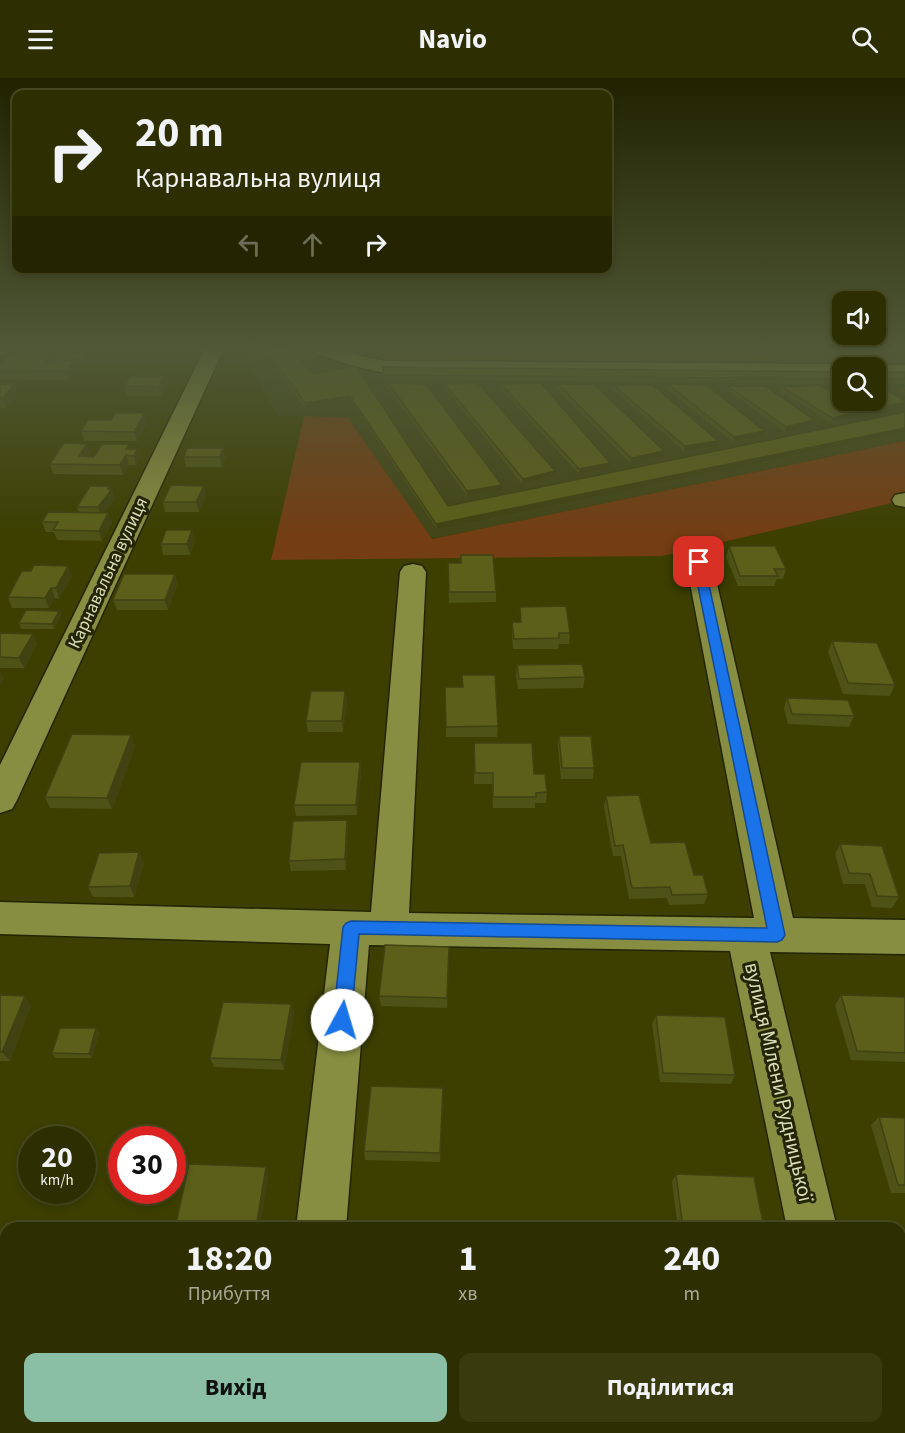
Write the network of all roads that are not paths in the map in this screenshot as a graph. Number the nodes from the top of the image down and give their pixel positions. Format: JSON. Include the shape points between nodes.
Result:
{"nodes":[{"id":1,"x":186,"y":409,"type":"edge"},
{"id":2,"x":699,"y":562,"type":"dead end"},
{"id":3,"x":413,"y":572,"type":"dead end"},
{"id":4,"x":0,"y":800,"type":"edge"},
{"id":5,"x":0,"y":918,"type":"edge"},
{"id":6,"x":370,"y":928,"type":"junction"},
{"id":7,"x":761,"y":935,"type":"junction"},
{"id":8,"x":905,"y":937,"type":"edge"},
{"id":9,"x":322,"y":1222,"type":"edge"},
{"id":10,"x":811,"y":1222,"type":"edge"}],
"edges":[{"from":1,"to":4,"type":"street","name":"Карнавальна вулиця"},
{"from":2,"to":7,"type":"street"},
{"from":3,"to":6,"type":"street"},
{"from":5,"to":6,"type":"street"},
{"from":6,"to":7,"type":"street"},
{"from":6,"to":9,"type":"street"},
{"from":7,"to":8,"type":"street"},
{"from":7,"to":10,"type":"street","name":"вулиця Мілени Рудницької"}]}
